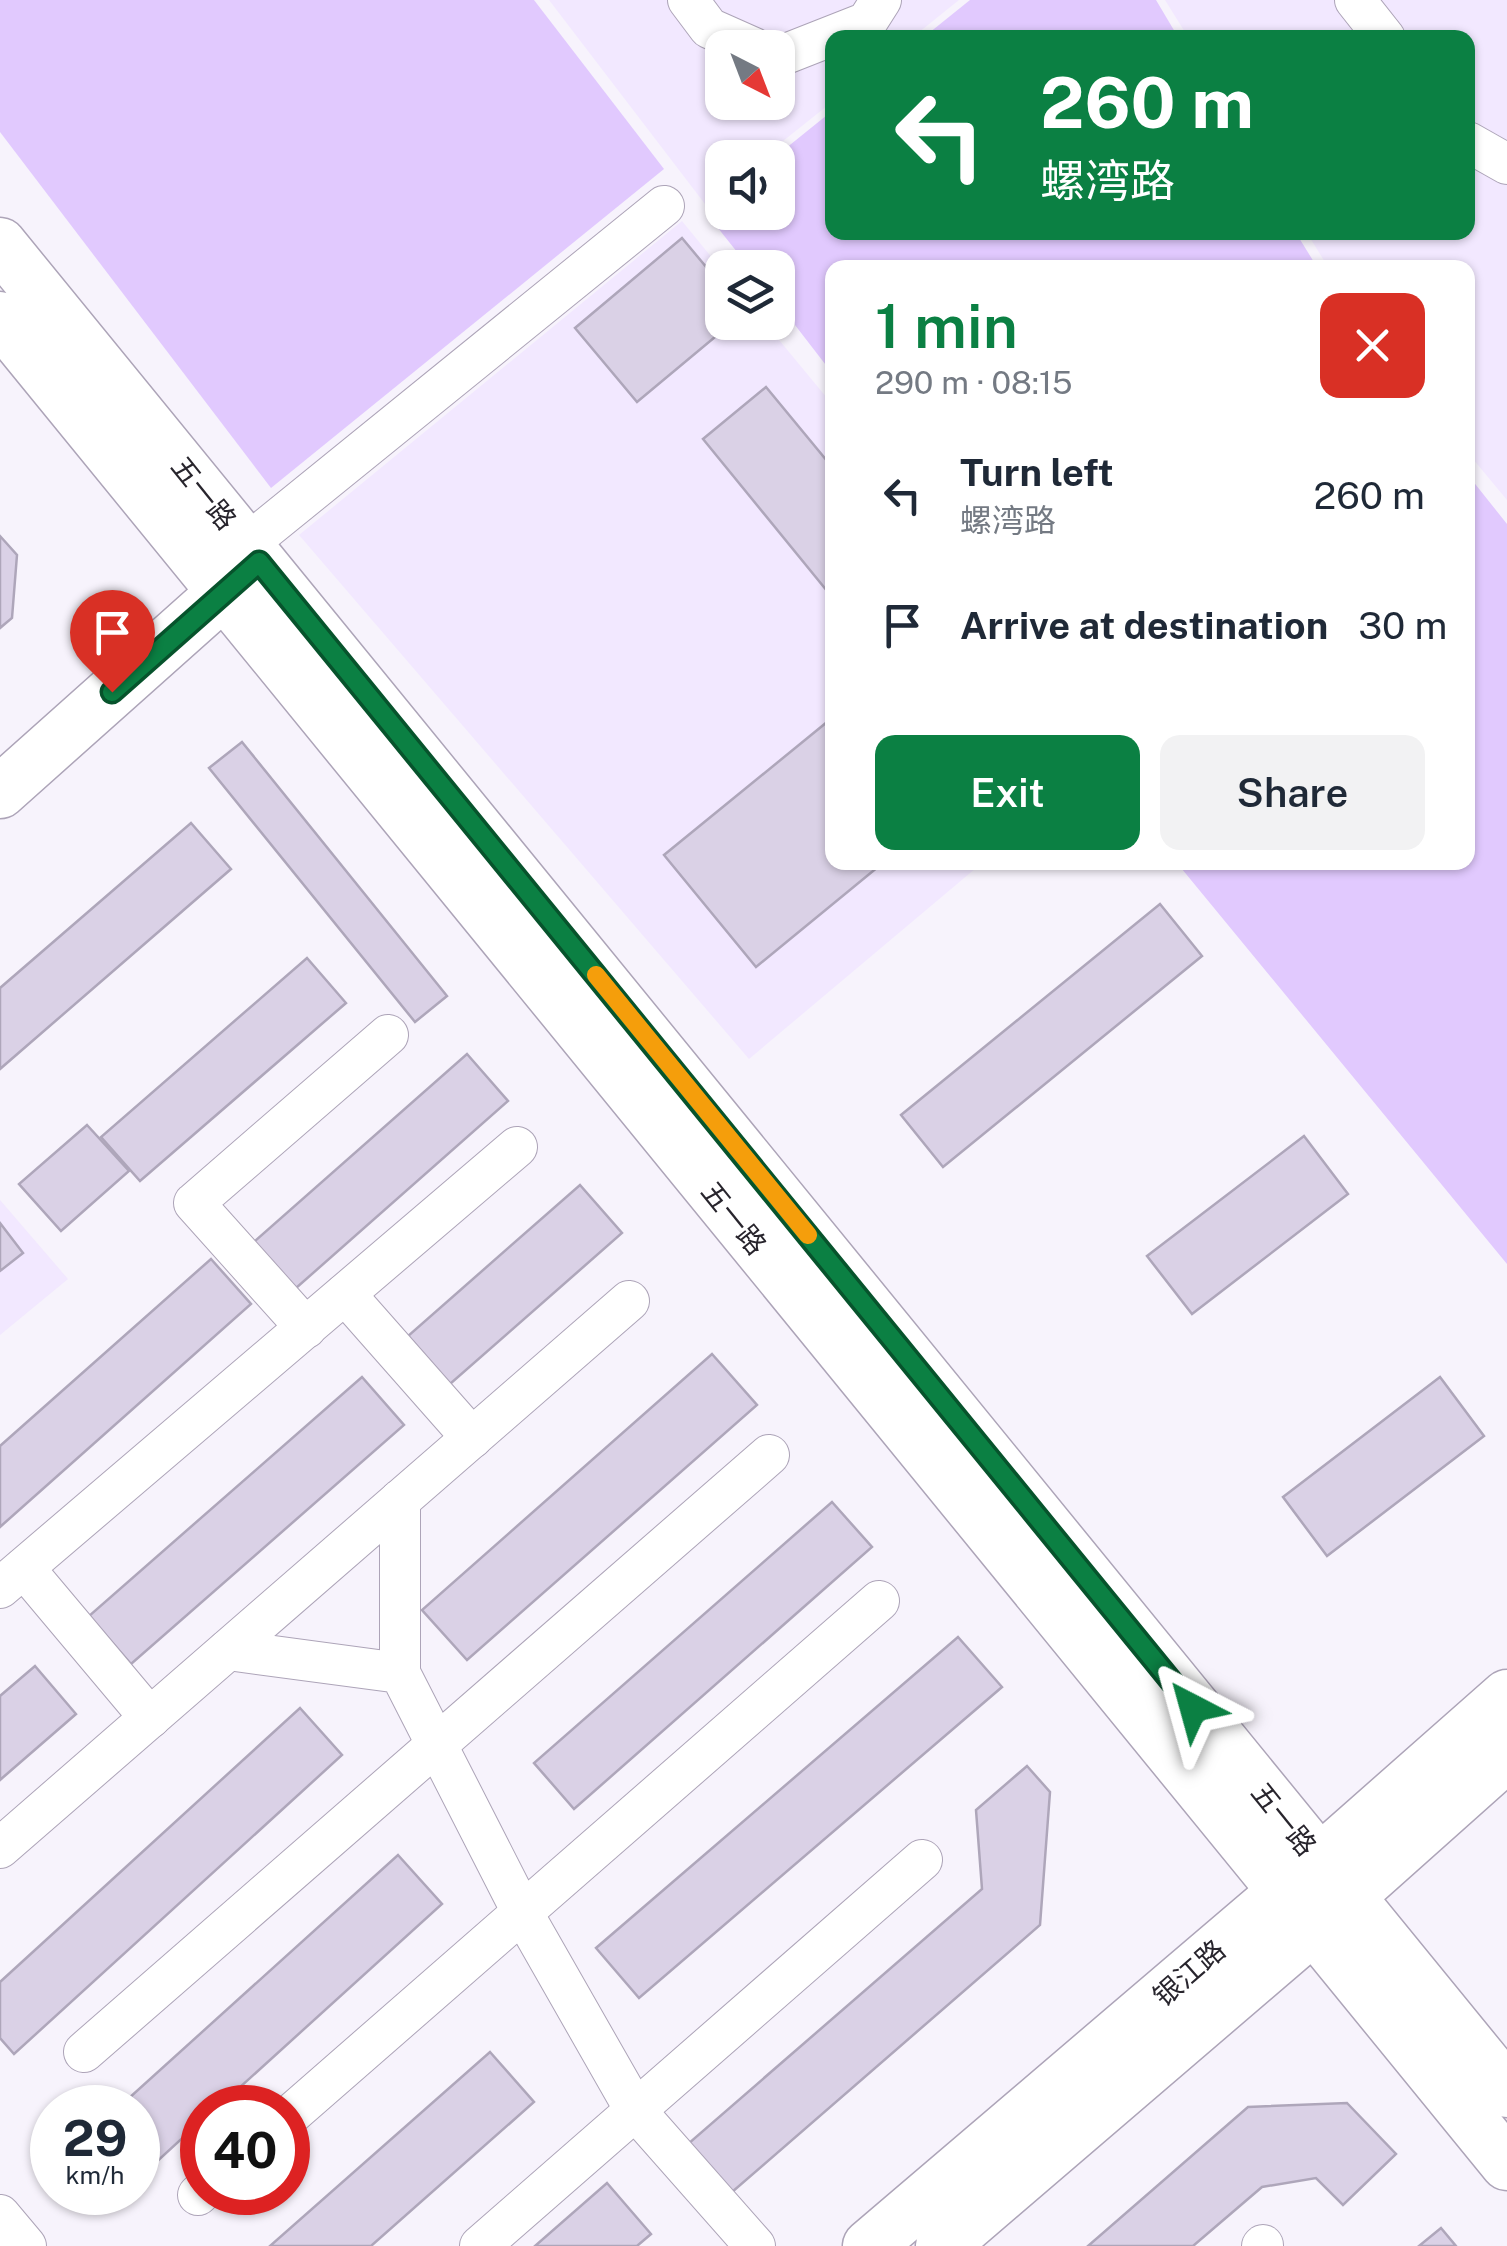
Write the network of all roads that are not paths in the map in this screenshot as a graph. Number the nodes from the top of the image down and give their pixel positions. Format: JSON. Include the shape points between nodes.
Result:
{"nodes":[{"id":1,"x":688,"y":0,"type":"edge"},
{"id":2,"x":881,"y":0,"type":"edge"},
{"id":3,"x":1355,"y":0,"type":"edge"},
{"id":4,"x":714,"y":30,"type":"edge"},
{"id":5,"x":847,"y":30,"type":"edge"},
{"id":6,"x":1378,"y":30,"type":"edge"},
{"id":7,"x":825,"y":38,"type":"edge"},
{"id":8,"x":795,"y":50,"type":"edge"},
{"id":9,"x":1475,"y":146,"type":"edge"},
{"id":10,"x":1507,"y":164,"type":"edge"},
{"id":11,"x":664,"y":206,"type":"dead end"},
{"id":12,"x":0,"y":244,"type":"edge"},
{"id":13,"x":0,"y":318,"type":"edge"},
{"id":14,"x":243,"y":566,"type":"junction"},
{"id":15,"x":0,"y":792,"type":"edge"},
{"id":16,"x":388,"y":1035,"type":"dead end"},
{"id":17,"x":517,"y":1146,"type":"dead end"},
{"id":18,"x":345,"y":1294,"type":"junction"},
{"id":19,"x":630,"y":1301,"type":"dead end"},
{"id":20,"x":306,"y":1328,"type":"junction"},
{"id":21,"x":472,"y":1438,"type":"junction"},
{"id":22,"x":769,"y":1455,"type":"dead end"},
{"id":23,"x":400,"y":1500,"type":"junction"},
{"id":24,"x":12,"y":1578,"type":"edge"},
{"id":25,"x":879,"y":1601,"type":"dead end"},
{"id":26,"x":228,"y":1650,"type":"junction"},
{"id":27,"x":400,"y":1673,"type":"junction"},
{"id":28,"x":1507,"y":1696,"type":"edge"},
{"id":29,"x":150,"y":1718,"type":"junction"},
{"id":30,"x":435,"y":1746,"type":"junction"},
{"id":31,"x":1507,"y":1755,"type":"edge"},
{"id":32,"x":0,"y":1848,"type":"edge"},
{"id":33,"x":922,"y":1860,"type":"dead end"},
{"id":34,"x":1316,"y":1895,"type":"junction"},
{"id":35,"x":522,"y":1912,"type":"junction"},
{"id":36,"x":84,"y":2052,"type":"dead end"},
{"id":37,"x":1507,"y":2091,"type":"edge"},
{"id":38,"x":310,"y":2098,"type":"edge"},
{"id":39,"x":636,"y":2110,"type":"junction"},
{"id":40,"x":1507,"y":2164,"type":"edge"},
{"id":41,"x":0,"y":2215,"type":"edge"},
{"id":42,"x":26,"y":2246,"type":"edge"},
{"id":43,"x":480,"y":2246,"type":"edge"},
{"id":44,"x":754,"y":2246,"type":"edge"},
{"id":45,"x":869,"y":2246,"type":"edge"},
{"id":46,"x":942,"y":2246,"type":"edge"}],
"edges":[{"from":1,"to":4,"type":"street"},
{"from":2,"to":5,"type":"street","via":[[868,22]]},
{"from":3,"to":6,"type":"street"},
{"from":7,"to":8,"type":"street"},
{"from":9,"to":10,"type":"street"},
{"from":11,"to":14,"type":"street"},
{"from":12,"to":14,"type":"street","name":"五一路"},
{"from":13,"to":14,"type":"street","name":"五一路"},
{"from":14,"to":15,"type":"street"},
{"from":14,"to":34,"type":"street","name":"五一路"},
{"from":16,"to":20,"type":"street","via":[[194,1202]]},
{"from":17,"to":18,"type":"street"},
{"from":18,"to":20,"type":"street"},
{"from":18,"to":21,"type":"street"},
{"from":19,"to":21,"type":"street"},
{"from":20,"to":24,"type":"street"},
{"from":21,"to":23,"type":"street"},
{"from":22,"to":30,"type":"street"},
{"from":23,"to":26,"type":"street"},
{"from":23,"to":27,"type":"street"},
{"from":24,"to":29,"type":"street"},
{"from":25,"to":35,"type":"street"},
{"from":26,"to":27,"type":"street"},
{"from":26,"to":29,"type":"street"},
{"from":27,"to":30,"type":"street"},
{"from":28,"to":34,"type":"street","name":"银江路"},
{"from":29,"to":32,"type":"street"},
{"from":30,"to":35,"type":"street"},
{"from":30,"to":36,"type":"street"},
{"from":31,"to":34,"type":"street","name":"银江路"},
{"from":33,"to":39,"type":"street"},
{"from":34,"to":37,"type":"street","name":"五一路"},
{"from":34,"to":40,"type":"street","name":"五一路"},
{"from":34,"to":45,"type":"street","name":"银江路"},
{"from":34,"to":46,"type":"street","name":"银江路"},
{"from":35,"to":38,"type":"street"},
{"from":35,"to":39,"type":"street"},
{"from":39,"to":43,"type":"street"},
{"from":39,"to":44,"type":"street"},
{"from":41,"to":42,"type":"street"}]}
